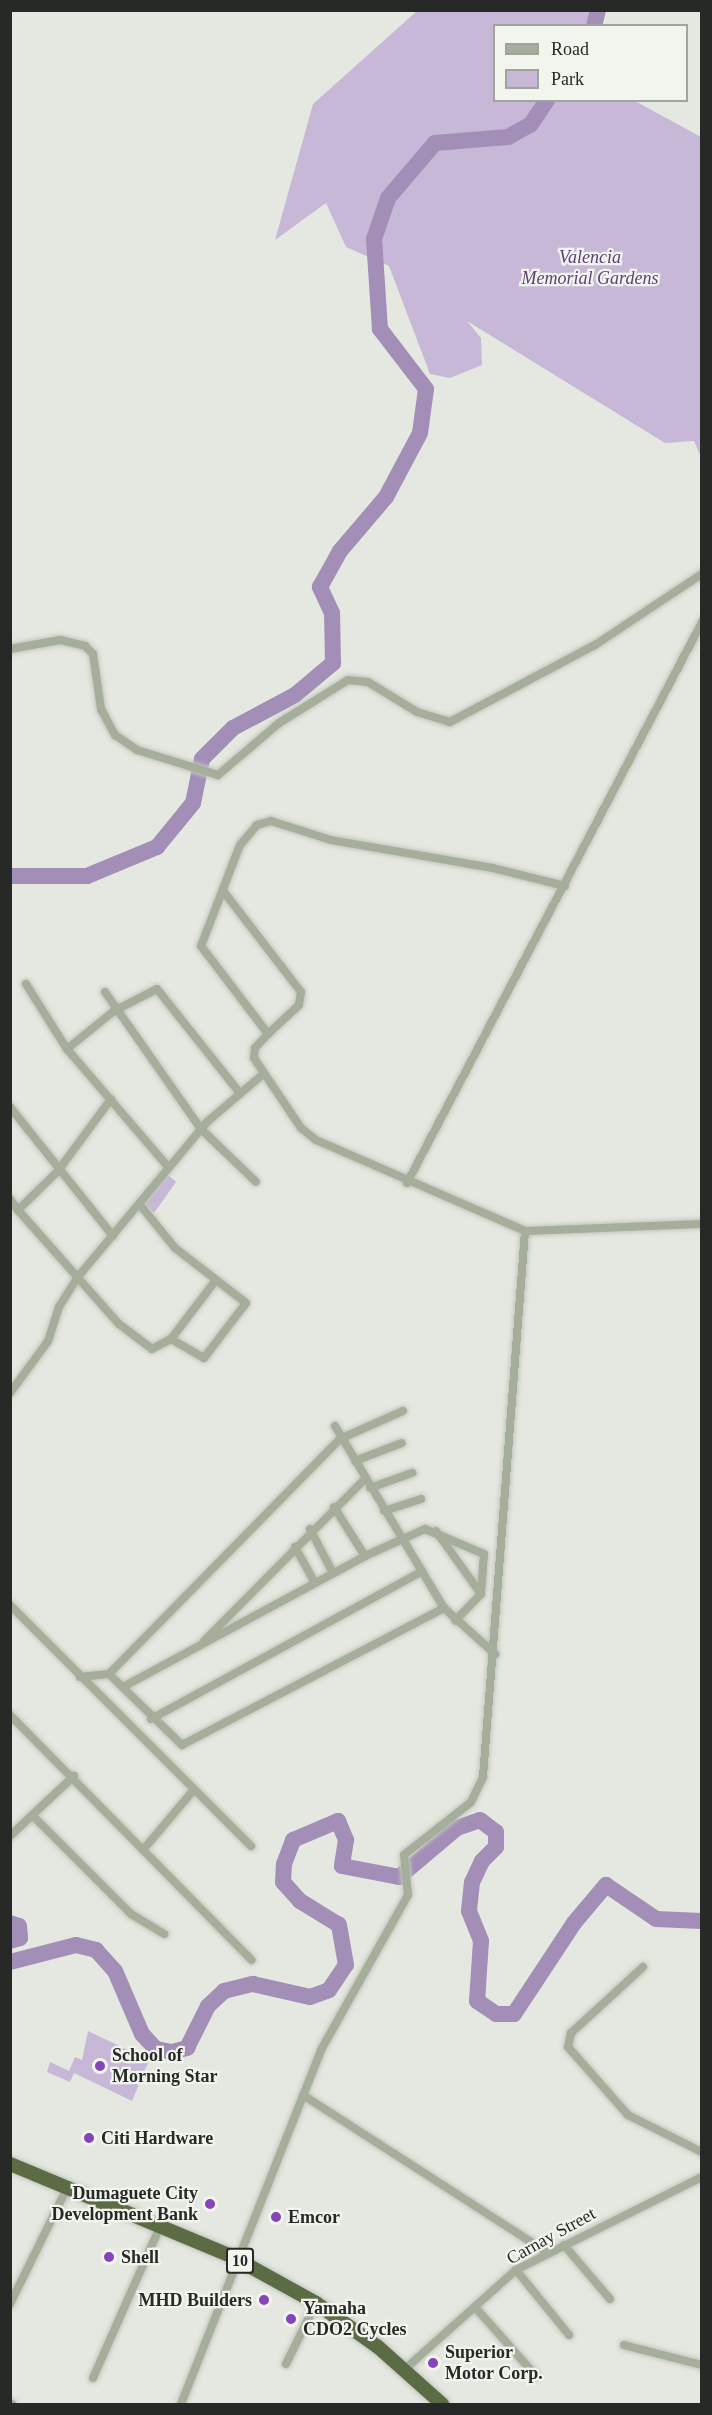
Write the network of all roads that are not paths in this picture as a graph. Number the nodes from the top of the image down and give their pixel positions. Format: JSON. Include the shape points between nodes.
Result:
{"nodes":[{"id":1,"x":702,"y":574,"type":"edge"},
{"id":2,"x":702,"y":622,"type":"edge"},
{"id":3,"x":10,"y":649,"type":"edge"},
{"id":4,"x":565,"y":886,"type":"junction"},
{"id":5,"x":224,"y":892,"type":"junction"},
{"id":6,"x":26,"y":984,"type":"dead end"},
{"id":7,"x":105,"y":992,"type":"dead end"},
{"id":8,"x":114,"y":1011,"type":"junction"},
{"id":9,"x":268,"y":1034,"type":"junction"},
{"id":10,"x":67,"y":1049,"type":"junction"},
{"id":11,"x":262,"y":1075,"type":"junction"},
{"id":12,"x":239,"y":1092,"type":"junction"},
{"id":13,"x":111,"y":1099,"type":"junction"},
{"id":14,"x":10,"y":1107,"type":"edge"},
{"id":15,"x":201,"y":1129,"type":"junction"},
{"id":16,"x":168,"y":1167,"type":"junction"},
{"id":17,"x":58,"y":1171,"type":"junction"},
{"id":18,"x":256,"y":1182,"type":"dead end"},
{"id":19,"x":407,"y":1183,"type":"junction"},
{"id":20,"x":10,"y":1199,"type":"edge"},
{"id":21,"x":140,"y":1205,"type":"junction"},
{"id":22,"x":18,"y":1210,"type":"junction"},
{"id":23,"x":702,"y":1224,"type":"edge"},
{"id":24,"x":525,"y":1231,"type":"junction"},
{"id":25,"x":113,"y":1236,"type":"junction"},
{"id":26,"x":77,"y":1278,"type":"junction"},
{"id":27,"x":216,"y":1280,"type":"junction"},
{"id":28,"x":171,"y":1339,"type":"junction"},
{"id":29,"x":10,"y":1393,"type":"edge"},
{"id":30,"x":403,"y":1411,"type":"dead end"},
{"id":31,"x":335,"y":1426,"type":"dead end"},
{"id":32,"x":340,"y":1439,"type":"junction"},
{"id":33,"x":402,"y":1443,"type":"dead end"},
{"id":34,"x":355,"y":1461,"type":"junction"},
{"id":35,"x":412,"y":1473,"type":"dead end"},
{"id":36,"x":365,"y":1479,"type":"junction"},
{"id":37,"x":370,"y":1488,"type":"junction"},
{"id":38,"x":421,"y":1499,"type":"dead end"},
{"id":39,"x":334,"y":1507,"type":"junction"},
{"id":40,"x":384,"y":1510,"type":"junction"},
{"id":41,"x":310,"y":1529,"type":"junction"},
{"id":42,"x":435,"y":1530,"type":"junction"},
{"id":43,"x":402,"y":1539,"type":"junction"},
{"id":44,"x":295,"y":1547,"type":"junction"},
{"id":45,"x":364,"y":1556,"type":"junction"},
{"id":46,"x":422,"y":1571,"type":"junction"},
{"id":47,"x":333,"y":1573,"type":"junction"},
{"id":48,"x":315,"y":1583,"type":"junction"},
{"id":49,"x":481,"y":1594,"type":"junction"},
{"id":50,"x":10,"y":1605,"type":"edge"},
{"id":51,"x":444,"y":1608,"type":"junction"},
{"id":52,"x":455,"y":1621,"type":"junction"},
{"id":53,"x":198,"y":1647,"type":"junction"},
{"id":54,"x":495,"y":1654,"type":"junction"},
{"id":55,"x":109,"y":1674,"type":"junction"},
{"id":56,"x":80,"y":1677,"type":"junction"},
{"id":57,"x":123,"y":1687,"type":"junction"},
{"id":58,"x":10,"y":1715,"type":"edge"},
{"id":59,"x":152,"y":1719,"type":"junction"},
{"id":60,"x":74,"y":1776,"type":"junction"},
{"id":61,"x":192,"y":1792,"type":"junction"},
{"id":62,"x":33,"y":1816,"type":"junction"},
{"id":63,"x":10,"y":1836,"type":"edge"},
{"id":64,"x":251,"y":1846,"type":"dead end"},
{"id":65,"x":142,"y":1850,"type":"junction"},
{"id":66,"x":164,"y":1934,"type":"dead end"},
{"id":67,"x":252,"y":1960,"type":"dead end"},
{"id":68,"x":643,"y":1967,"type":"dead end"},
{"id":69,"x":303,"y":2095,"type":"junction"},
{"id":70,"x":702,"y":2152,"type":"edge"},
{"id":71,"x":10,"y":2164,"type":"edge"},
{"id":72,"x":702,"y":2177,"type":"edge"},
{"id":73,"x":67,"y":2188,"type":"junction"},
{"id":74,"x":160,"y":2227,"type":"junction"},
{"id":75,"x":564,"y":2245,"type":"junction"},
{"id":76,"x":549,"y":2253,"type":"junction"},
{"id":77,"x":235,"y":2258,"type":"junction"},
{"id":78,"x":516,"y":2270,"type":"junction"},
{"id":79,"x":610,"y":2299,"type":"dead end"},
{"id":80,"x":316,"y":2303,"type":"junction"},
{"id":81,"x":10,"y":2304,"type":"edge"},
{"id":82,"x":475,"y":2307,"type":"junction"},
{"id":83,"x":569,"y":2335,"type":"dead end"},
{"id":84,"x":624,"y":2345,"type":"dead end"},
{"id":85,"x":286,"y":2364,"type":"dead end"},
{"id":86,"x":702,"y":2365,"type":"edge"},
{"id":87,"x":404,"y":2370,"type":"junction"},
{"id":88,"x":536,"y":2376,"type":"dead end"},
{"id":89,"x":93,"y":2379,"type":"dead end"},
{"id":90,"x":181,"y":2404,"type":"edge"},
{"id":91,"x":442,"y":2404,"type":"edge"}],
"edges":[{"from":1,"to":3,"type":"street","via":[[596,645],[450,722],[417,712],[368,682],[348,680],[279,723],[224,772],[209,775],[137,750],[115,735],[101,709],[93,654],[85,645],[60,640]]},
{"from":2,"to":4,"type":"street"},
{"from":4,"to":5,"type":"street","via":[[493,868],[332,840],[272,821],[257,825],[240,845]]},
{"from":4,"to":19,"type":"street"},
{"from":5,"to":9,"type":"street","via":[[201,946]]},
{"from":5,"to":9,"type":"street","via":[[301,992],[299,1005]]},
{"from":6,"to":10,"type":"street"},
{"from":7,"to":8,"type":"street"},
{"from":8,"to":10,"type":"street"},
{"from":8,"to":12,"type":"street","via":[[157,989]]},
{"from":8,"to":15,"type":"street"},
{"from":9,"to":11,"type":"street","via":[[253,1053]]},
{"from":10,"to":13,"type":"street"},
{"from":11,"to":12,"type":"street"},
{"from":11,"to":19,"type":"street","via":[[316,1140]]},
{"from":12,"to":15,"type":"street"},
{"from":13,"to":16,"type":"street"},
{"from":13,"to":17,"type":"street"},
{"from":14,"to":17,"type":"street"},
{"from":15,"to":16,"type":"street"},
{"from":15,"to":18,"type":"street"},
{"from":16,"to":21,"type":"street"},
{"from":17,"to":22,"type":"street"},
{"from":17,"to":25,"type":"street"},
{"from":19,"to":24,"type":"street"},
{"from":20,"to":22,"type":"street"},
{"from":21,"to":25,"type":"street"},
{"from":21,"to":27,"type":"street","via":[[175,1248]]},
{"from":22,"to":26,"type":"street"},
{"from":23,"to":24,"type":"street"},
{"from":24,"to":54,"type":"street"},
{"from":25,"to":26,"type":"street"},
{"from":26,"to":28,"type":"street","via":[[148,1347],[156,1350]]},
{"from":26,"to":29,"type":"street","via":[[59,1307],[48,1341]]},
{"from":27,"to":28,"type":"street"},
{"from":27,"to":28,"type":"street","via":[[245,1301],[242,1315],[204,1358]]},
{"from":30,"to":32,"type":"street"},
{"from":31,"to":32,"type":"street"},
{"from":32,"to":34,"type":"street"},
{"from":32,"to":55,"type":"street"},
{"from":33,"to":34,"type":"street"},
{"from":34,"to":36,"type":"street"},
{"from":35,"to":37,"type":"street"},
{"from":36,"to":37,"type":"street"},
{"from":36,"to":39,"type":"street"},
{"from":37,"to":40,"type":"street"},
{"from":38,"to":40,"type":"street"},
{"from":39,"to":41,"type":"street"},
{"from":39,"to":45,"type":"street"},
{"from":40,"to":43,"type":"street"},
{"from":41,"to":44,"type":"street"},
{"from":41,"to":47,"type":"street"},
{"from":42,"to":43,"type":"street"},
{"from":42,"to":49,"type":"street"},
{"from":42,"to":49,"type":"street","via":[[483,1551]]},
{"from":43,"to":45,"type":"street"},
{"from":43,"to":46,"type":"street"},
{"from":44,"to":48,"type":"street"},
{"from":44,"to":53,"type":"street"},
{"from":45,"to":47,"type":"street"},
{"from":46,"to":51,"type":"street"},
{"from":46,"to":59,"type":"street"},
{"from":47,"to":48,"type":"street"},
{"from":48,"to":53,"type":"street"},
{"from":49,"to":52,"type":"street"},
{"from":50,"to":56,"type":"street"},
{"from":51,"to":52,"type":"street"},
{"from":51,"to":59,"type":"street","via":[[188,1743],[174,1742]]},
{"from":52,"to":54,"type":"street"},
{"from":53,"to":57,"type":"street"},
{"from":54,"to":69,"type":"street","via":[[478,1792],[404,1855],[408,1895],[321,2050]]},
{"from":55,"to":56,"type":"street"},
{"from":55,"to":57,"type":"street"},
{"from":56,"to":61,"type":"street"},
{"from":57,"to":59,"type":"street"},
{"from":58,"to":60,"type":"street"},
{"from":60,"to":62,"type":"street"},
{"from":60,"to":65,"type":"street"},
{"from":61,"to":64,"type":"street"},
{"from":61,"to":65,"type":"street"},
{"from":62,"to":63,"type":"street"},
{"from":62,"to":66,"type":"street","via":[[131,1914]]},
{"from":65,"to":67,"type":"street"},
{"from":68,"to":70,"type":"street","via":[[571,2033],[568,2047],[628,2115]]},
{"from":69,"to":76,"type":"street"},
{"from":69,"to":77,"type":"street"},
{"from":71,"to":73,"type":"highway","number":"10"},
{"from":72,"to":75,"type":"street","name":"Carnay Street"},
{"from":73,"to":74,"type":"highway","number":"10"},
{"from":73,"to":81,"type":"street"},
{"from":74,"to":77,"type":"highway","number":"10"},
{"from":74,"to":89,"type":"street"},
{"from":75,"to":76,"type":"street","name":"Carnay Street"},
{"from":75,"to":79,"type":"street"},
{"from":76,"to":78,"type":"street","name":"Carnay Street"},
{"from":77,"to":80,"type":"highway","number":"10"},
{"from":77,"to":90,"type":"street"},
{"from":78,"to":82,"type":"street","name":"Carnay Street"},
{"from":78,"to":83,"type":"street"},
{"from":80,"to":85,"type":"street"},
{"from":80,"to":87,"type":"highway","number":"10"},
{"from":82,"to":87,"type":"street","name":"Carnay Street"},
{"from":82,"to":88,"type":"street"},
{"from":84,"to":86,"type":"street"},
{"from":87,"to":91,"type":"highway","number":"10"}]}
